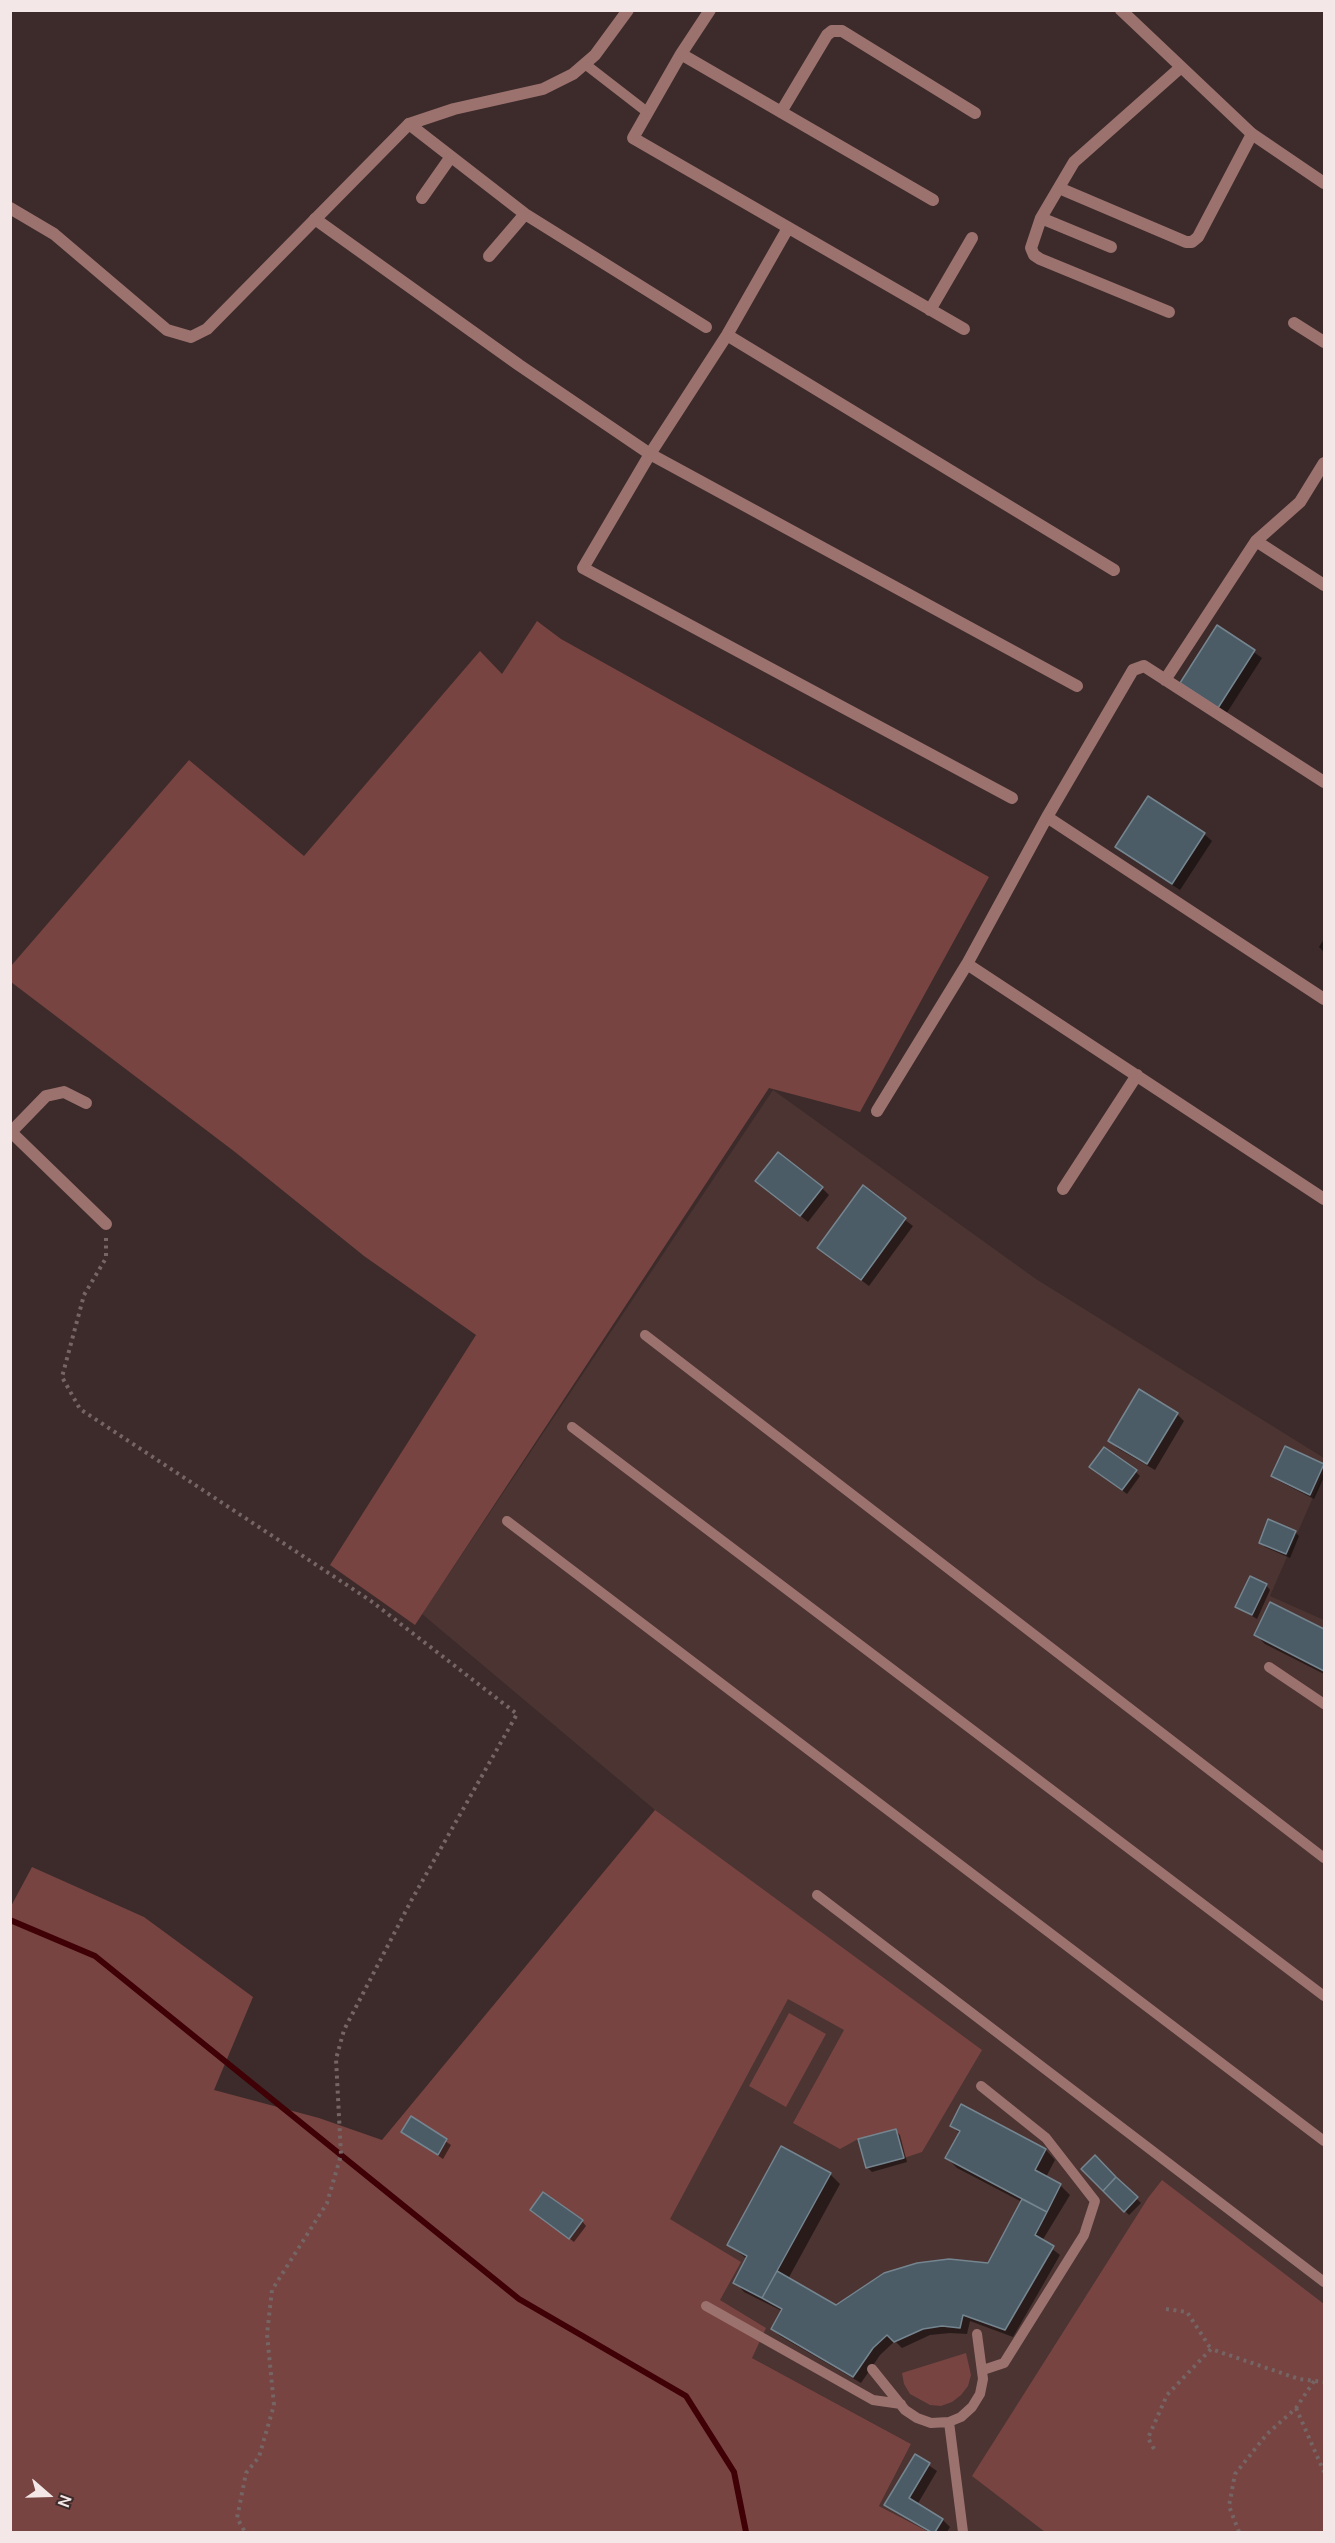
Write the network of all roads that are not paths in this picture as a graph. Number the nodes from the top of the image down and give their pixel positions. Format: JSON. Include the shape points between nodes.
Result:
{"nodes":[{"id":1,"x":628,"y":10,"type":"edge"},
{"id":2,"x":710,"y":10,"type":"edge"},
{"id":3,"x":1121,"y":10,"type":"edge"},
{"id":4,"x":681,"y":54,"type":"junction"},
{"id":5,"x":585,"y":64,"type":"junction"},
{"id":6,"x":1180,"y":68,"type":"junction"},
{"id":7,"x":647,"y":112,"type":"junction"},
{"id":8,"x":781,"y":112,"type":"junction"},
{"id":9,"x":975,"y":112,"type":"dead end"},
{"id":10,"x":409,"y":124,"type":"junction"},
{"id":11,"x":1252,"y":134,"type":"junction"},
{"id":12,"x":450,"y":158,"type":"junction"},
{"id":13,"x":1324,"y":183,"type":"edge"},
{"id":14,"x":1059,"y":188,"type":"junction"},
{"id":15,"x":422,"y":198,"type":"dead end"},
{"id":16,"x":933,"y":200,"type":"dead end"},
{"id":17,"x":10,"y":208,"type":"edge"},
{"id":18,"x":525,"y":214,"type":"junction"},
{"id":19,"x":1041,"y":218,"type":"junction"},
{"id":20,"x":315,"y":219,"type":"junction"},
{"id":21,"x":788,"y":228,"type":"junction"},
{"id":22,"x":972,"y":238,"type":"dead end"},
{"id":23,"x":1111,"y":247,"type":"dead end"},
{"id":24,"x":489,"y":256,"type":"dead end"},
{"id":25,"x":930,"y":310,"type":"junction"},
{"id":26,"x":1169,"y":312,"type":"dead end"},
{"id":27,"x":1294,"y":323,"type":"dead end"},
{"id":28,"x":706,"y":327,"type":"dead end"},
{"id":29,"x":964,"y":329,"type":"dead end"},
{"id":30,"x":727,"y":335,"type":"junction"},
{"id":31,"x":1324,"y":342,"type":"edge"},
{"id":32,"x":650,"y":454,"type":"junction"},
{"id":33,"x":1324,"y":463,"type":"edge"},
{"id":34,"x":1256,"y":541,"type":"junction"},
{"id":35,"x":1114,"y":570,"type":"dead end"},
{"id":36,"x":1324,"y":585,"type":"edge"},
{"id":37,"x":1165,"y":680,"type":"junction"},
{"id":38,"x":1077,"y":686,"type":"dead end"},
{"id":39,"x":1324,"y":782,"type":"edge"},
{"id":40,"x":1012,"y":798,"type":"dead end"},
{"id":41,"x":1047,"y":818,"type":"junction"},
{"id":42,"x":967,"y":963,"type":"junction"},
{"id":43,"x":1324,"y":999,"type":"edge"},
{"id":44,"x":1137,"y":1076,"type":"junction"},
{"id":45,"x":86,"y":1103,"type":"dead end"},
{"id":46,"x":877,"y":1112,"type":"dead end"},
{"id":47,"x":11,"y":1131,"type":"edge"},
{"id":48,"x":1063,"y":1189,"type":"dead end"},
{"id":49,"x":1324,"y":1199,"type":"edge"},
{"id":50,"x":106,"y":1224,"type":"road end"},
{"id":51,"x":645,"y":1335,"type":"dead end"},
{"id":52,"x":572,"y":1426,"type":"dead end"},
{"id":53,"x":507,"y":1521,"type":"dead end"},
{"id":54,"x":1269,"y":1667,"type":"dead end"},
{"id":55,"x":1324,"y":1704,"type":"edge"},
{"id":56,"x":1324,"y":1858,"type":"edge"},
{"id":57,"x":817,"y":1895,"type":"dead end"},
{"id":58,"x":1324,"y":1996,"type":"edge"},
{"id":59,"x":981,"y":2086,"type":"dead end"},
{"id":60,"x":1324,"y":2141,"type":"edge"},
{"id":61,"x":1324,"y":2282,"type":"edge"},
{"id":62,"x":706,"y":2306,"type":"dead end"},
{"id":63,"x":977,"y":2334,"type":"dead end"},
{"id":64,"x":872,"y":2369,"type":"dead end"},
{"id":65,"x":982,"y":2370,"type":"junction"},
{"id":66,"x":900,"y":2404,"type":"junction"},
{"id":67,"x":949,"y":2422,"type":"junction"},
{"id":68,"x":963,"y":2532,"type":"edge"}],
"edges":[{"from":1,"to":5,"type":"street"},
{"from":2,"to":4,"type":"street"},
{"from":3,"to":6,"type":"street"},
{"from":4,"to":7,"type":"street"},
{"from":4,"to":8,"type":"street"},
{"from":5,"to":7,"type":"lane"},
{"from":5,"to":10,"type":"street","via":[[543,88]]},
{"from":6,"to":11,"type":"street"},
{"from":6,"to":14,"type":"street","via":[[1074,162]]},
{"from":7,"to":21,"type":"street","via":[[633,138]]},
{"from":8,"to":9,"type":"street","via":[[832,31],[842,31]]},
{"from":8,"to":16,"type":"street"},
{"from":10,"to":12,"type":"street"},
{"from":10,"to":20,"type":"street"},
{"from":11,"to":13,"type":"street"},
{"from":11,"to":14,"type":"street","via":[[1192,242]]},
{"from":12,"to":15,"type":"street"},
{"from":12,"to":18,"type":"street"},
{"from":14,"to":19,"type":"street"},
{"from":17,"to":20,"type":"street","via":[[54,234],[166,330],[191,337],[207,329]]},
{"from":18,"to":24,"type":"street"},
{"from":18,"to":28,"type":"street"},
{"from":19,"to":23,"type":"street"},
{"from":19,"to":26,"type":"street","via":[[1031,248],[1034,255]]},
{"from":20,"to":32,"type":"street"},
{"from":21,"to":25,"type":"street"},
{"from":21,"to":30,"type":"street"},
{"from":22,"to":25,"type":"street"},
{"from":25,"to":29,"type":"street"},
{"from":27,"to":31,"type":"street"},
{"from":30,"to":32,"type":"street"},
{"from":30,"to":35,"type":"street"},
{"from":32,"to":38,"type":"street"},
{"from":32,"to":40,"type":"street","via":[[583,568]]},
{"from":33,"to":34,"type":"street","via":[[1300,502]]},
{"from":34,"to":36,"type":"street"},
{"from":34,"to":37,"type":"street"},
{"from":37,"to":39,"type":"street"},
{"from":37,"to":41,"type":"street","via":[[1144,666],[1133,670]]},
{"from":41,"to":42,"type":"street"},
{"from":41,"to":43,"type":"street"},
{"from":42,"to":44,"type":"street"},
{"from":42,"to":46,"type":"street"},
{"from":44,"to":48,"type":"street"},
{"from":44,"to":49,"type":"street"},
{"from":45,"to":47,"type":"street","via":[[64,1092],[46,1096]]},
{"from":47,"to":50,"type":"street"},
{"from":51,"to":56,"type":"lane"},
{"from":52,"to":58,"type":"lane"},
{"from":53,"to":60,"type":"lane"},
{"from":54,"to":55,"type":"lane"},
{"from":57,"to":61,"type":"lane"},
{"from":59,"to":65,"type":"lane","via":[[1046,2138],[1095,2201],[1084,2235],[1004,2363]]},
{"from":62,"to":66,"type":"lane","via":[[873,2400]]},
{"from":63,"to":65,"type":"lane"},
{"from":64,"to":66,"type":"lane"},
{"from":65,"to":67,"type":"lane","via":[[980,2394],[972,2407]]},
{"from":66,"to":67,"type":"lane","via":[[917,2418],[931,2423]]},
{"from":67,"to":68,"type":"lane"}]}
